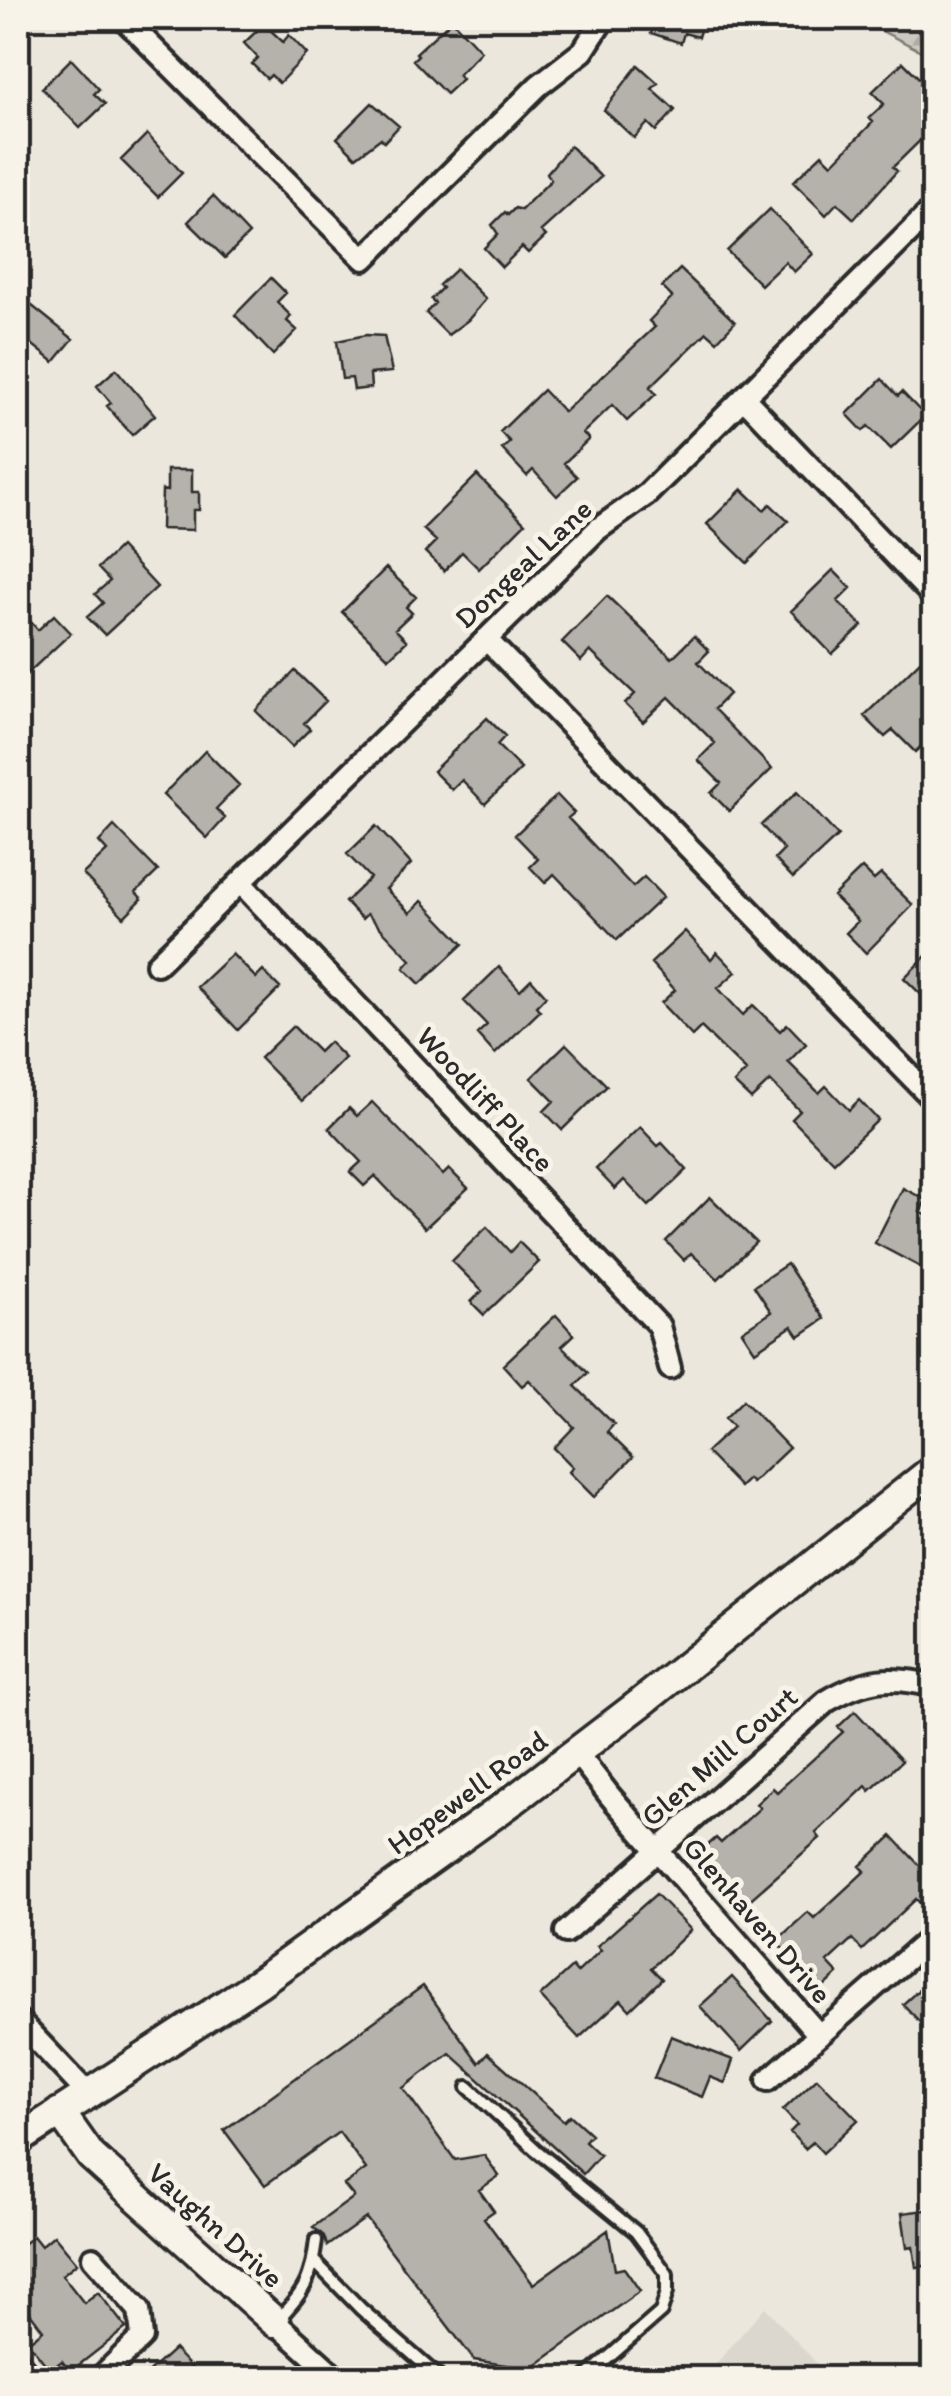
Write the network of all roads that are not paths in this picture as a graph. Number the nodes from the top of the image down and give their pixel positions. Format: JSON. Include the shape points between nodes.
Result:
{"nodes":[{"id":1,"x":123,"y":18,"type":"edge"},
{"id":2,"x":604,"y":18,"type":"edge"},
{"id":3,"x":934,"y":208,"type":"edge"},
{"id":4,"x":744,"y":398,"type":"junction"},
{"id":5,"x":934,"y":597,"type":"edge"},
{"id":6,"x":486,"y":639,"type":"junction"},
{"id":7,"x":240,"y":882,"type":"junction"},
{"id":8,"x":157,"y":964,"type":"dead end"},
{"id":9,"x":934,"y":1100,"type":"edge"},
{"id":10,"x":670,"y":1368,"type":"dead end"},
{"id":11,"x":934,"y":1469,"type":"edge"},
{"id":12,"x":934,"y":1686,"type":"edge"},
{"id":13,"x":576,"y":1752,"type":"junction"},
{"id":14,"x":657,"y":1850,"type":"junction"},
{"id":15,"x":566,"y":1932,"type":"dead end"},
{"id":16,"x":934,"y":1935,"type":"edge"},
{"id":17,"x":18,"y":2020,"type":"edge"},
{"id":18,"x":819,"y":2035,"type":"junction"},
{"id":19,"x":768,"y":2080,"type":"dead end"},
{"id":20,"x":468,"y":2087,"type":"dead end"},
{"id":21,"x":88,"y":2094,"type":"junction"},
{"id":22,"x":60,"y":2112,"type":"junction"},
{"id":23,"x":18,"y":2140,"type":"edge"},
{"id":24,"x":316,"y":2240,"type":"dead end"},
{"id":25,"x":93,"y":2258,"type":"dead end"},
{"id":26,"x":314,"y":2260,"type":"junction"},
{"id":27,"x":275,"y":2322,"type":"junction"},
{"id":28,"x":18,"y":2362,"type":"edge"},
{"id":29,"x":31,"y":2378,"type":"edge"},
{"id":30,"x":100,"y":2378,"type":"edge"},
{"id":31,"x":337,"y":2378,"type":"edge"},
{"id":32,"x":440,"y":2378,"type":"edge"},
{"id":33,"x":584,"y":2378,"type":"edge"}],
"edges":[{"from":1,"to":2,"type":"street","via":[[364,259],[538,86],[583,52]]},
{"from":3,"to":4,"type":"street","name":"Dongeal Lane"},
{"from":4,"to":5,"type":"street"},
{"from":4,"to":6,"type":"street","name":"Dongeal Lane"},
{"from":6,"to":7,"type":"street","name":"Dongeal Lane"},
{"from":6,"to":9,"type":"street"},
{"from":7,"to":8,"type":"street","name":"Dongeal Lane"},
{"from":7,"to":10,"type":"street","name":"Woodliff Place","via":[[659,1326]]},
{"from":11,"to":13,"type":"street","name":"Hopewell Road"},
{"from":12,"to":14,"type":"street","name":"Glen Mill Court","via":[[901,1678],[852,1686]]},
{"from":13,"to":14,"type":"street","name":"Glenhaven Drive"},
{"from":13,"to":21,"type":"street","name":"Hopewell Road","via":[[260,1982]]},
{"from":14,"to":15,"type":"street","name":"Glen Mill Court"},
{"from":14,"to":18,"type":"street","name":"Glenhaven Drive"},
{"from":16,"to":18,"type":"street"},
{"from":17,"to":21,"type":"street"},
{"from":18,"to":19,"type":"street"},
{"from":20,"to":33,"type":"lane","via":[[636,2232],[667,2274],[661,2312]]},
{"from":21,"to":22,"type":"street","name":"Hopewell Road"},
{"from":22,"to":23,"type":"street","name":"Hopewell Road"},
{"from":22,"to":27,"type":"street","name":"Vaughn Drive","via":[[91,2156]]},
{"from":24,"to":26,"type":"lane"},
{"from":25,"to":30,"type":"street","via":[[139,2310],[142,2337]]},
{"from":26,"to":27,"type":"lane","via":[[300,2295]]},
{"from":26,"to":32,"type":"lane"},
{"from":27,"to":31,"type":"street","name":"Vaughn Drive"},
{"from":28,"to":29,"type":"street"}]}
